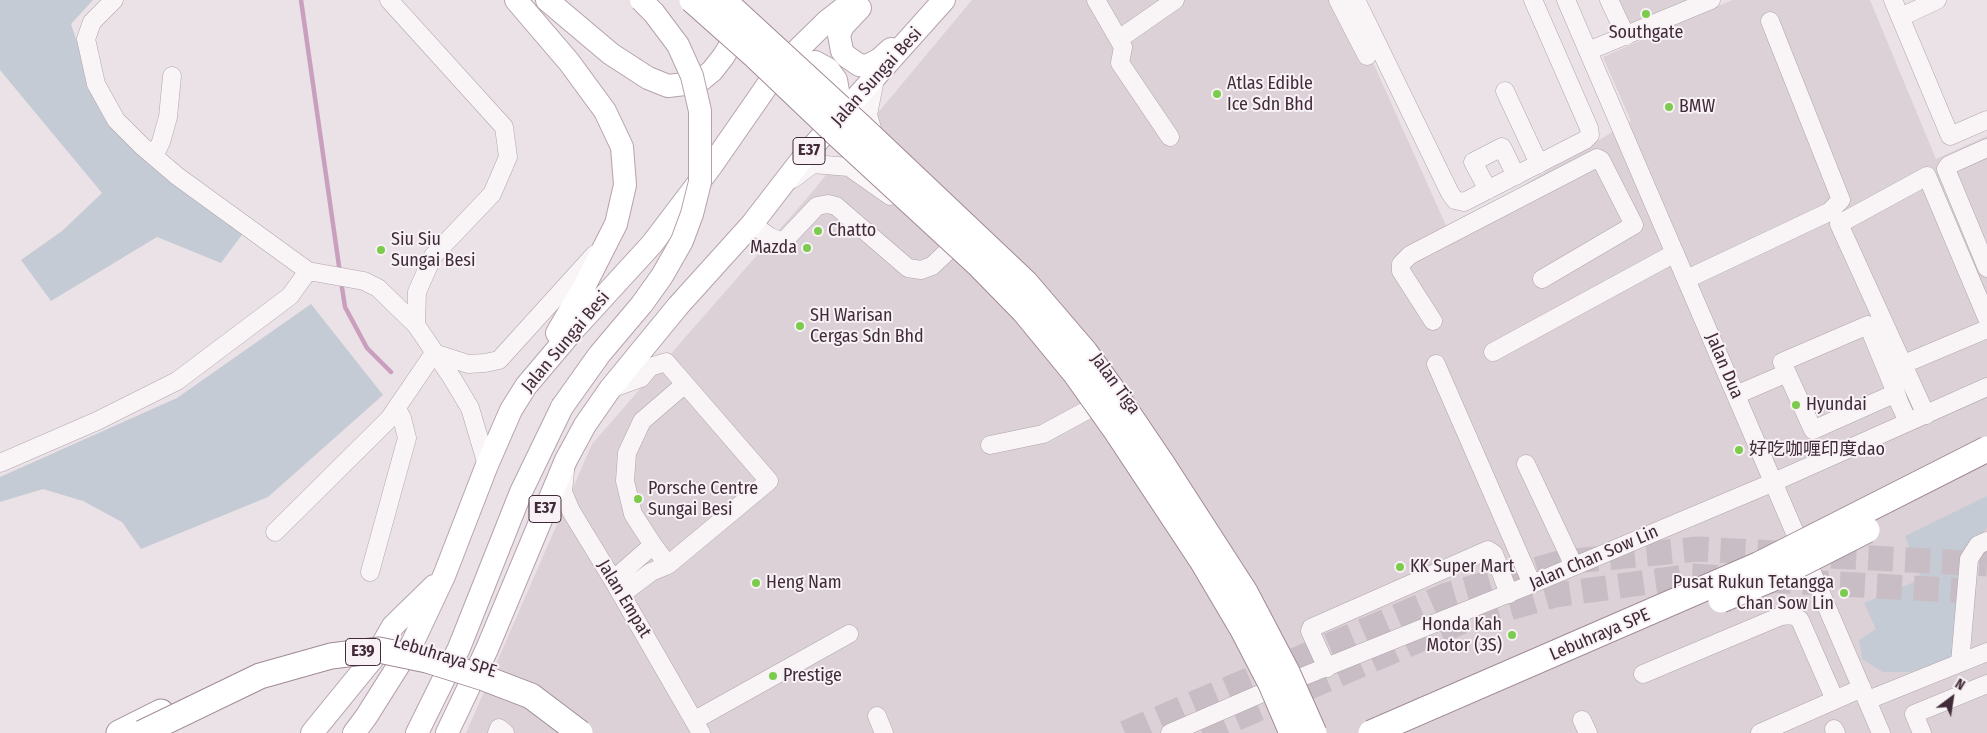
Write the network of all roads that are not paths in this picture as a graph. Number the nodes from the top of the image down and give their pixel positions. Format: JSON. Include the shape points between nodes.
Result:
{"nodes":[{"id":1,"x":114,"y":0,"type":"edge"},
{"id":2,"x":388,"y":0,"type":"edge"},
{"id":3,"x":516,"y":0,"type":"edge"},
{"id":4,"x":547,"y":0,"type":"edge"},
{"id":5,"x":641,"y":0,"type":"edge"},
{"id":6,"x":692,"y":0,"type":"edge"},
{"id":7,"x":723,"y":0,"type":"edge"},
{"id":8,"x":731,"y":0,"type":"edge"},
{"id":9,"x":854,"y":0,"type":"edge"},
{"id":10,"x":868,"y":0,"type":"edge"},
{"id":11,"x":938,"y":0,"type":"edge"},
{"id":12,"x":944,"y":0,"type":"edge"},
{"id":13,"x":1096,"y":0,"type":"edge"},
{"id":14,"x":1175,"y":0,"type":"edge"},
{"id":15,"x":1338,"y":0,"type":"edge"},
{"id":16,"x":1356,"y":0,"type":"edge"},
{"id":17,"x":1533,"y":0,"type":"edge"},
{"id":18,"x":1610,"y":0,"type":"edge"},
{"id":19,"x":1711,"y":0,"type":"edge"},
{"id":20,"x":1894,"y":0,"type":"edge"},
{"id":21,"x":1937,"y":0,"type":"edge"},
{"id":22,"x":1567,"y":3,"type":"edge"},
{"id":23,"x":1901,"y":17,"type":"junction"},
{"id":24,"x":1542,"y":18,"type":"junction"},
{"id":25,"x":1770,"y":21,"type":"dead end"},
{"id":26,"x":1626,"y":36,"type":"junction"},
{"id":27,"x":1119,"y":39,"type":"junction"},
{"id":28,"x":1588,"y":51,"type":"junction"},
{"id":29,"x":1367,"y":56,"type":"dead end"},
{"id":30,"x":172,"y":76,"type":"dead end"},
{"id":31,"x":875,"y":79,"type":"junction"},
{"id":32,"x":1505,"y":91,"type":"dead end"},
{"id":33,"x":1427,"y":120,"type":"dead end"},
{"id":34,"x":1987,"y":120,"type":"edge"},
{"id":35,"x":1170,"y":137,"type":"dead end"},
{"id":36,"x":1987,"y":148,"type":"edge"},
{"id":37,"x":154,"y":156,"type":"junction"},
{"id":38,"x":1539,"y":164,"type":"junction"},
{"id":39,"x":712,"y":165,"type":"junction"},
{"id":40,"x":1638,"y":167,"type":"junction"},
{"id":41,"x":1516,"y":176,"type":"junction"},
{"id":42,"x":1613,"y":181,"type":"junction"},
{"id":43,"x":1446,"y":185,"type":"junction"},
{"id":44,"x":779,"y":190,"type":"junction"},
{"id":45,"x":1488,"y":190,"type":"junction"},
{"id":46,"x":1650,"y":194,"type":"junction"},
{"id":47,"x":1625,"y":207,"type":"junction"},
{"id":48,"x":752,"y":224,"type":"junction"},
{"id":49,"x":608,"y":240,"type":"junction"},
{"id":50,"x":952,"y":247,"type":"junction"},
{"id":51,"x":1675,"y":254,"type":"junction"},
{"id":52,"x":1987,"y":268,"type":"edge"},
{"id":53,"x":308,"y":271,"type":"junction"},
{"id":54,"x":1542,"y":279,"type":"dead end"},
{"id":55,"x":1686,"y":279,"type":"junction"},
{"id":56,"x":678,"y":306,"type":"junction"},
{"id":57,"x":1987,"y":318,"type":"edge"},
{"id":58,"x":1433,"y":321,"type":"dead end"},
{"id":59,"x":416,"y":325,"type":"junction"},
{"id":60,"x":1987,"y":329,"type":"edge"},
{"id":61,"x":1493,"y":352,"type":"dead end"},
{"id":62,"x":434,"y":353,"type":"junction"},
{"id":63,"x":1436,"y":364,"type":"dead end"},
{"id":64,"x":1904,"y":364,"type":"junction"},
{"id":65,"x":1787,"y":373,"type":"junction"},
{"id":66,"x":685,"y":384,"type":"junction"},
{"id":67,"x":526,"y":386,"type":"junction"},
{"id":68,"x":1987,"y":387,"type":"edge"},
{"id":69,"x":610,"y":388,"type":"junction"},
{"id":70,"x":1896,"y":393,"type":"junction"},
{"id":71,"x":1736,"y":395,"type":"junction"},
{"id":72,"x":397,"y":408,"type":"junction"},
{"id":73,"x":1091,"y":408,"type":"junction"},
{"id":74,"x":1926,"y":414,"type":"junction"},
{"id":75,"x":1908,"y":422,"type":"junction"},
{"id":76,"x":990,"y":444,"type":"dead end"},
{"id":77,"x":1987,"y":449,"type":"edge"},
{"id":78,"x":566,"y":460,"type":"junction"},
{"id":79,"x":0,"y":463,"type":"edge"},
{"id":80,"x":1526,"y":464,"type":"dead end"},
{"id":81,"x":487,"y":465,"type":"junction"},
{"id":82,"x":1987,"y":468,"type":"edge"},
{"id":83,"x":1774,"y":482,"type":"junction"},
{"id":84,"x":275,"y":532,"type":"dead end"},
{"id":85,"x":1987,"y":541,"type":"edge"},
{"id":86,"x":653,"y":546,"type":"junction"},
{"id":87,"x":668,"y":566,"type":"junction"},
{"id":88,"x":1574,"y":566,"type":"junction"},
{"id":89,"x":370,"y":572,"type":"dead end"},
{"id":90,"x":444,"y":576,"type":"junction"},
{"id":91,"x":1532,"y":584,"type":"junction"},
{"id":92,"x":617,"y":587,"type":"junction"},
{"id":93,"x":1508,"y":594,"type":"junction"},
{"id":94,"x":849,"y":634,"type":"dead end"},
{"id":95,"x":1987,"y":652,"type":"edge"},
{"id":96,"x":1960,"y":663,"type":"junction"},
{"id":97,"x":1327,"y":668,"type":"junction"},
{"id":98,"x":1643,"y":674,"type":"dead end"},
{"id":99,"x":1296,"y":680,"type":"junction"},
{"id":100,"x":1987,"y":684,"type":"edge"},
{"id":101,"x":1267,"y":691,"type":"junction"},
{"id":102,"x":1865,"y":694,"type":"junction"},
{"id":103,"x":1835,"y":700,"type":"junction"},
{"id":104,"x":877,"y":716,"type":"dead end"},
{"id":105,"x":698,"y":727,"type":"edge"},
{"id":106,"x":118,"y":733,"type":"edge"},
{"id":107,"x":142,"y":733,"type":"edge"},
{"id":108,"x":312,"y":733,"type":"edge"},
{"id":109,"x":354,"y":733,"type":"edge"},
{"id":110,"x":417,"y":733,"type":"edge"},
{"id":111,"x":447,"y":733,"type":"edge"},
{"id":112,"x":497,"y":733,"type":"edge"},
{"id":113,"x":505,"y":733,"type":"edge"},
{"id":114,"x":580,"y":733,"type":"edge"},
{"id":115,"x":594,"y":733,"type":"edge"},
{"id":116,"x":884,"y":733,"type":"edge"},
{"id":117,"x":1170,"y":733,"type":"edge"},
{"id":118,"x":1284,"y":733,"type":"edge"},
{"id":119,"x":1292,"y":733,"type":"edge"},
{"id":120,"x":1316,"y":733,"type":"edge"},
{"id":121,"x":1371,"y":733,"type":"edge"},
{"id":122,"x":1402,"y":733,"type":"edge"},
{"id":123,"x":1760,"y":733,"type":"edge"},
{"id":124,"x":1881,"y":733,"type":"edge"},
{"id":125,"x":1922,"y":733,"type":"edge"}],
"edges":[{"from":1,"to":37,"type":"street","via":[[92,22],[86,39],[96,84],[116,120]]},
{"from":2,"to":59,"type":"street","via":[[504,127],[508,157],[492,194],[433,256],[417,292]]},
{"from":3,"to":49,"type":"main road","via":[[569,62],[605,111],[622,147],[625,185],[616,224]]},
{"from":4,"to":8,"type":"main road","via":[[611,54],[648,78],[668,86],[701,80],[723,57],[733,41],[735,21]]},
{"from":5,"to":110,"type":"main road","bridge":true,"via":[[678,45],[692,76],[700,111],[700,182],[692,214],[682,241],[662,276],[562,407],[521,492],[459,648]]},
{"from":6,"to":119,"type":"highway","bridge":true,"via":[[978,264],[1024,311],[1117,432],[1201,559],[1243,630]]},
{"from":7,"to":120,"type":"highway","bridge":true,"via":[[1025,282],[1084,352],[1112,388],[1245,592]]},
{"from":9,"to":39,"type":"main road","name":"Jalan Sungai Besi","via":[[780,67]]},
{"from":10,"to":11,"type":"main road","via":[[839,35],[842,51],[852,61],[867,66],[880,60]]},
{"from":12,"to":31,"type":"main road","name":"Jalan Sungai Besi","number":"E37"},
{"from":13,"to":27,"type":"street"},
{"from":14,"to":27,"type":"street"},
{"from":15,"to":29,"type":"street"},
{"from":16,"to":43,"type":"street"},
{"from":17,"to":24,"type":"street"},
{"from":18,"to":26,"type":"street"},
{"from":19,"to":26,"type":"street"},
{"from":20,"to":23,"type":"street"},
{"from":21,"to":23,"type":"street"},
{"from":22,"to":24,"type":"street"},
{"from":22,"to":28,"type":"street","name":"Jalan Dua"},
{"from":23,"to":34,"type":"street","via":[[1950,136]]},
{"from":24,"to":38,"type":"street","via":[[1590,135]]},
{"from":25,"to":55,"type":"street","via":[[1841,200],[1829,212]]},
{"from":26,"to":28,"type":"street"},
{"from":27,"to":35,"type":"street","via":[[1123,47],[1120,63]]},
{"from":28,"to":40,"type":"street","name":"Jalan Dua"},
{"from":30,"to":37,"type":"street","via":[[168,117]]},
{"from":31,"to":44,"type":"main road","name":"Jalan Sungai Besi","number":"E37","via":[[806,154]]},
{"from":31,"to":99,"type":"street","name":"Jalan Tiga","via":[[868,115],[874,135],[1007,258],[1094,353],[1179,474],[1230,555]]},
{"from":32,"to":38,"type":"street"},
{"from":33,"to":43,"type":"street","via":[[1447,167]]},
{"from":36,"to":52,"type":"street","via":[[1948,165],[1946,169]]},
{"from":37,"to":53,"type":"street"},
{"from":38,"to":41,"type":"street"},
{"from":39,"to":56,"type":"main road","via":[[803,65],[815,62],[832,74],[838,86],[835,96]]},
{"from":39,"to":67,"type":"main road","name":"Jalan Sungai Besi","via":[[652,244]]},
{"from":40,"to":42,"type":"street"},
{"from":40,"to":46,"type":"street","name":"Jalan Dua"},
{"from":41,"to":45,"type":"street"},
{"from":41,"to":45,"type":"street","via":[[1502,147],[1473,162]]},
{"from":42,"to":47,"type":"street"},
{"from":42,"to":58,"type":"street","via":[[1604,163],[1597,158],[1410,255],[1401,264],[1401,271]]},
{"from":43,"to":45,"type":"street","via":[[1456,200],[1464,202]]},
{"from":44,"to":48,"type":"main road","name":"Jalan Sungai Besi","number":"E37"},
{"from":44,"to":50,"type":"street","name":"Jalan Tiga","via":[[814,164],[849,167],[925,222]]},
{"from":46,"to":47,"type":"street"},
{"from":46,"to":51,"type":"street","name":"Jalan Dua"},
{"from":47,"to":54,"type":"street","via":[[1632,226]]},
{"from":48,"to":50,"type":"street","via":[[783,242],[817,206],[828,204],[836,206],[908,268],[921,270],[932,266]]},
{"from":48,"to":56,"type":"main road","name":"Jalan Sungai Besi","number":"E37"},
{"from":49,"to":62,"type":"street","via":[[499,360],[468,364]]},
{"from":49,"to":67,"type":"main road"},
{"from":50,"to":73,"type":"street","name":"Jalan Tiga","via":[[1030,330]]},
{"from":51,"to":55,"type":"street","name":"Jalan Dua"},
{"from":51,"to":61,"type":"street"},
{"from":53,"to":59,"type":"street","via":[[364,281],[378,288]]},
{"from":53,"to":79,"type":"street","via":[[290,296],[177,381],[96,422]]},
{"from":55,"to":71,"type":"street","name":"Jalan Dua"},
{"from":56,"to":69,"type":"main road","name":"Jalan Sungai Besi","number":"E37"},
{"from":57,"to":64,"type":"street","via":[[1927,176],[1839,224]]},
{"from":59,"to":62,"type":"street"},
{"from":60,"to":64,"type":"street"},
{"from":62,"to":72,"type":"street"},
{"from":62,"to":81,"type":"street","via":[[470,408]]},
{"from":63,"to":91,"type":"street"},
{"from":64,"to":74,"type":"street"},
{"from":65,"to":70,"type":"street","via":[[1813,430]]},
{"from":65,"to":70,"type":"street","via":[[1782,362],[1868,324]]},
{"from":65,"to":71,"type":"street"},
{"from":66,"to":69,"type":"street","via":[[666,362],[650,367],[641,378]]},
{"from":66,"to":86,"type":"street","via":[[642,421],[627,453],[625,481],[633,514]]},
{"from":66,"to":87,"type":"street","via":[[769,482]]},
{"from":67,"to":81,"type":"main road","name":"Jalan Sungai Besi","via":[[511,410]]},
{"from":68,"to":74,"type":"street","name":"Jalan Chan Sow Lin"},
{"from":69,"to":78,"type":"main road","name":"Jalan Sungai Besi","number":"E37","via":[[585,424]]},
{"from":70,"to":75,"type":"street"},
{"from":71,"to":83,"type":"street","name":"Jalan Dua"},
{"from":72,"to":84,"type":"street"},
{"from":72,"to":89,"type":"street","via":[[407,438]]},
{"from":73,"to":76,"type":"street","via":[[1043,434]]},
{"from":73,"to":101,"type":"street","name":"Jalan Tiga","via":[[1216,593]]},
{"from":74,"to":75,"type":"street","name":"Jalan Chan Sow Lin"},
{"from":75,"to":83,"type":"street","name":"Jalan Chan Sow Lin"},
{"from":77,"to":121,"type":"highway","name":"Lebuhraya SPE","bridge":true,"via":[[1758,565]]},
{"from":78,"to":92,"type":"street","name":"Jalan Empat","via":[[563,492]]},
{"from":78,"to":111,"type":"main road","name":"Jalan Sungai Besi","number":"E37","via":[[487,649]]},
{"from":80,"to":88,"type":"street"},
{"from":81,"to":90,"type":"main road","name":"Jalan Sungai Besi"},
{"from":82,"to":122,"type":"highway","name":"Lebuhraya SPE","bridge":true,"via":[[1768,580]]},
{"from":83,"to":88,"type":"street","name":"Jalan Chan Sow Lin"},
{"from":83,"to":102,"type":"street","name":"Jalan Dua"},
{"from":85,"to":96,"type":"street","via":[[1978,545],[1969,559]]},
{"from":86,"to":87,"type":"street"},
{"from":86,"to":92,"type":"street"},
{"from":87,"to":92,"type":"street"},
{"from":88,"to":91,"type":"street","name":"Jalan Chan Sow Lin"},
{"from":90,"to":108,"type":"main road","via":[[393,626],[374,657]]},
{"from":90,"to":109,"type":"main road","name":"Jalan Sungai Besi","via":[[412,644]]},
{"from":91,"to":93,"type":"street","name":"Jalan Chan Sow Lin"},
{"from":92,"to":105,"type":"street","name":"Jalan Empat"},
{"from":93,"to":97,"type":"street","name":"Jalan Chan Sow Lin"},
{"from":93,"to":97,"type":"street","via":[[1494,554],[1488,550],[1311,628]]},
{"from":94,"to":105,"type":"street"},
{"from":95,"to":96,"type":"street"},
{"from":96,"to":102,"type":"street"},
{"from":97,"to":99,"type":"street","name":"Jalan Chan Sow Lin"},
{"from":98,"to":103,"type":"street","via":[[1789,614],[1800,620]]},
{"from":99,"to":101,"type":"street","name":"Jalan Chan Sow Lin"},
{"from":99,"to":120,"type":"street","name":"Jalan Tiga"},
{"from":100,"to":125,"type":"street","via":[[1914,714]]},
{"from":101,"to":117,"type":"street","name":"Jalan Chan Sow Lin"},
{"from":101,"to":118,"type":"street","name":"Jalan Tiga"},
{"from":102,"to":103,"type":"street"},
{"from":102,"to":124,"type":"street","name":"Jalan Dua"},
{"from":103,"to":123,"type":"street"},
{"from":104,"to":116,"type":"street"},
{"from":106,"to":115,"type":"highway","name":"Lebuhraya SPE","number":"E39","via":[[255,666],[325,641],[379,638],[490,668],[537,691]]},
{"from":107,"to":114,"type":"highway","name":"Lebuhraya SPE","number":"E39","bridge":true,"via":[[260,676],[331,656],[379,650],[427,660],[531,696]]},
{"from":112,"to":113,"type":"street","via":[[499,728]]}]}
